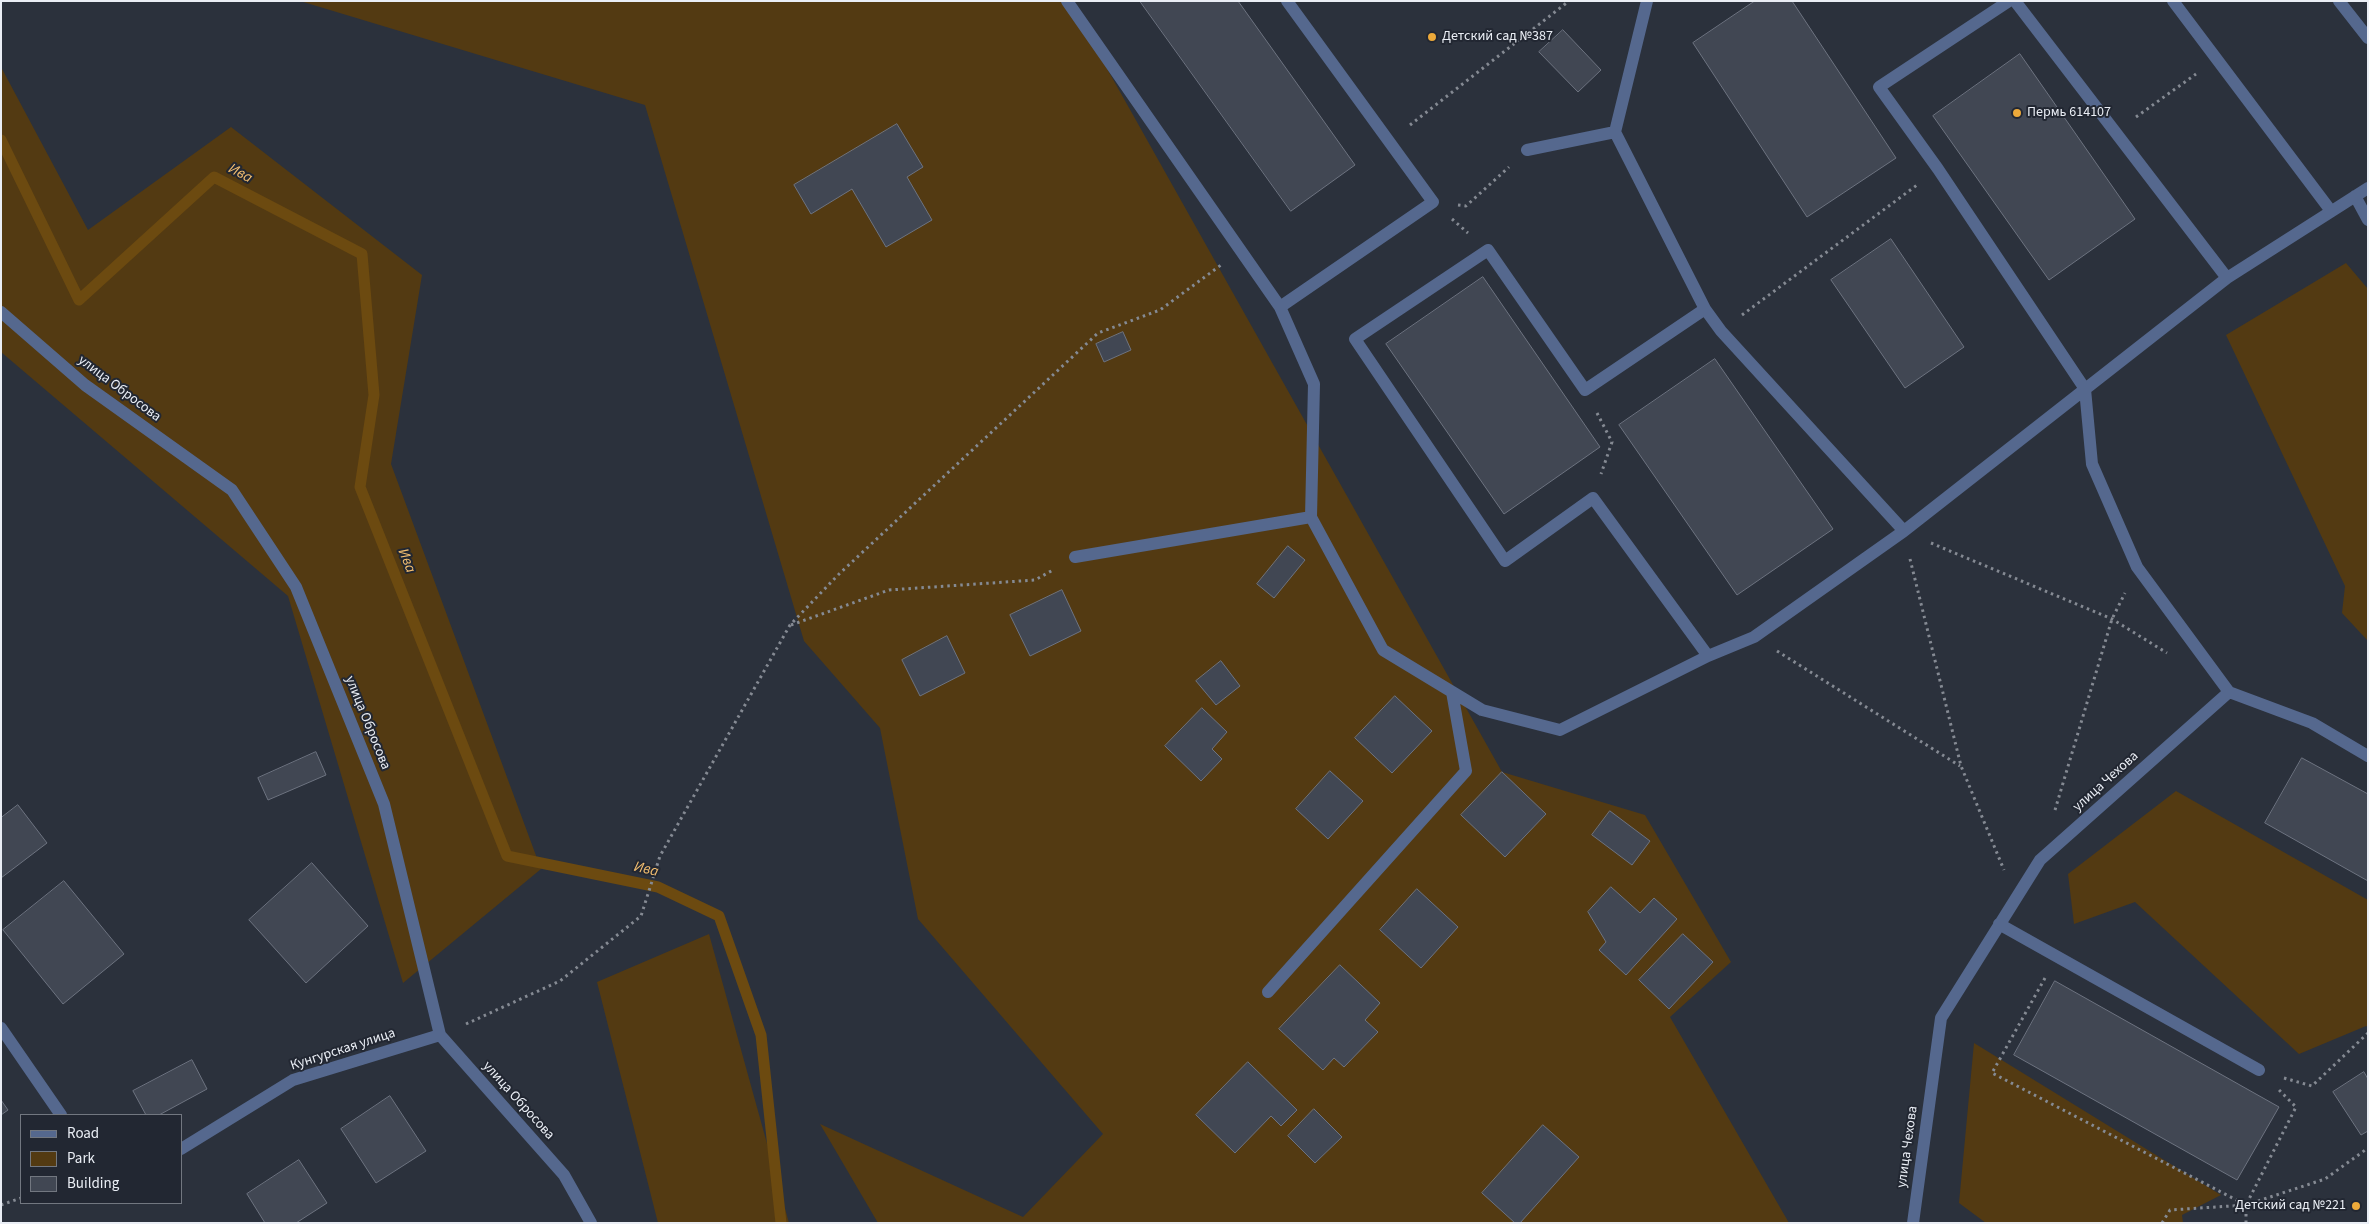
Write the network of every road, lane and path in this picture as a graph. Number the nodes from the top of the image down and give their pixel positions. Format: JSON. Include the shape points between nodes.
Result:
{"nodes":[{"id":1,"x":1067,"y":1,"type":"edge"},
{"id":2,"x":1287,"y":1,"type":"edge"},
{"id":3,"x":1569,"y":1,"type":"edge"},
{"id":4,"x":1647,"y":1,"type":"edge"},
{"id":5,"x":2009,"y":1,"type":"edge"},
{"id":6,"x":2015,"y":1,"type":"edge"},
{"id":7,"x":2173,"y":1,"type":"edge"},
{"id":8,"x":2339,"y":1,"type":"edge"},
{"id":9,"x":2368,"y":38,"type":"edge"},
{"id":10,"x":2217,"y":59,"type":"junction"},
{"id":11,"x":1615,"y":132,"type":"junction"},
{"id":12,"x":2115,"y":132,"type":"junction"},
{"id":13,"x":1388,"y":141,"type":"junction"},
{"id":14,"x":1527,"y":150,"type":"joint"},
{"id":15,"x":1938,"y":169,"type":"junction"},
{"id":16,"x":2368,"y":188,"type":"edge"},
{"id":17,"x":2355,"y":196,"type":"junction"},
{"id":18,"x":1433,"y":202,"type":"junction"},
{"id":19,"x":2332,"y":211,"type":"junction"},
{"id":20,"x":2368,"y":220,"type":"edge"},
{"id":21,"x":1488,"y":250,"type":"junction"},
{"id":22,"x":1241,"y":251,"type":"junction"},
{"id":23,"x":2227,"y":278,"type":"junction"},
{"id":24,"x":1280,"y":307,"type":"junction"},
{"id":25,"x":1705,"y":309,"type":"junction"},
{"id":26,"x":1,"y":312,"type":"edge"},
{"id":27,"x":1721,"y":331,"type":"junction"},
{"id":28,"x":2085,"y":389,"type":"junction"},
{"id":29,"x":1585,"y":390,"type":"junction"},
{"id":30,"x":1593,"y":498,"type":"junction"},
{"id":31,"x":1311,"y":517,"type":"junction"},
{"id":32,"x":1904,"y":531,"type":"junction"},
{"id":33,"x":1075,"y":557,"type":"dead end"},
{"id":34,"x":2137,"y":567,"type":"junction"},
{"id":35,"x":1035,"y":580,"type":"dead end"},
{"id":36,"x":2112,"y":619,"type":"junction"},
{"id":37,"x":790,"y":625,"type":"junction"},
{"id":38,"x":1754,"y":636,"type":"junction"},
{"id":39,"x":1708,"y":656,"type":"junction"},
{"id":40,"x":2171,"y":656,"type":"dead end"},
{"id":41,"x":1452,"y":692,"type":"junction"},
{"id":42,"x":2229,"y":692,"type":"junction"},
{"id":43,"x":2368,"y":756,"type":"edge"},
{"id":44,"x":1961,"y":766,"type":"junction"},
{"id":45,"x":2054,"y":814,"type":"dead end"},
{"id":46,"x":2016,"y":899,"type":"junction"},
{"id":47,"x":1999,"y":924,"type":"junction"},
{"id":48,"x":2057,"y":957,"type":"junction"},
{"id":49,"x":1268,"y":992,"type":"dead end"},
{"id":50,"x":1,"y":1028,"type":"edge"},
{"id":51,"x":2368,"y":1033,"type":"edge"},
{"id":52,"x":440,"y":1035,"type":"junction"},
{"id":53,"x":2259,"y":1070,"type":"junction"},
{"id":54,"x":60,"y":1114,"type":"edge"},
{"id":55,"x":182,"y":1148,"type":"edge"},
{"id":56,"x":2368,"y":1148,"type":"edge"},
{"id":57,"x":20,"y":1198,"type":"edge"},
{"id":58,"x":1,"y":1205,"type":"edge"},
{"id":59,"x":2246,"y":1205,"type":"junction"},
{"id":60,"x":591,"y":1223,"type":"edge"},
{"id":61,"x":1913,"y":1223,"type":"edge"},
{"id":62,"x":2162,"y":1223,"type":"edge"},
{"id":63,"x":2246,"y":1223,"type":"edge"}],
"edges":[{"from":1,"to":22,"type":"street"},
{"from":2,"to":13,"type":"street"},
{"from":3,"to":13,"type":"path","via":[[1453,94]]},
{"from":4,"to":11,"type":"street"},
{"from":5,"to":15,"type":"street","via":[[1879,87]]},
{"from":6,"to":12,"type":"street"},
{"from":7,"to":10,"type":"street"},
{"from":8,"to":9,"type":"street"},
{"from":10,"to":12,"type":"path"},
{"from":10,"to":19,"type":"street"},
{"from":11,"to":14,"type":"street"},
{"from":11,"to":25,"type":"street"},
{"from":12,"to":23,"type":"street"},
{"from":13,"to":18,"type":"street"},
{"from":14,"to":18,"type":"path","via":[[1466,206]]},
{"from":15,"to":27,"type":"path"},
{"from":15,"to":28,"type":"street"},
{"from":16,"to":17,"type":"street"},
{"from":17,"to":19,"type":"street"},
{"from":17,"to":20,"type":"street"},
{"from":18,"to":21,"type":"path"},
{"from":18,"to":24,"type":"street"},
{"from":19,"to":23,"type":"street"},
{"from":21,"to":29,"type":"street"},
{"from":21,"to":30,"type":"street","via":[[1355,338],[1505,561]]},
{"from":22,"to":24,"type":"street"},
{"from":22,"to":37,"type":"path","via":[[1160,310],[1098,333],[838,575]]},
{"from":23,"to":28,"type":"street"},
{"from":24,"to":31,"type":"street","via":[[1314,384]]},
{"from":25,"to":27,"type":"street"},
{"from":25,"to":29,"type":"street"},
{"from":26,"to":52,"type":"street","name":"улица Обросова","via":[[85,385],[232,490],[296,586],[384,804]]},
{"from":27,"to":32,"type":"street"},
{"from":28,"to":32,"type":"street"},
{"from":28,"to":34,"type":"street","via":[[2092,464]]},
{"from":29,"to":30,"type":"path","via":[[1612,442]]},
{"from":30,"to":39,"type":"street"},
{"from":31,"to":33,"type":"street"},
{"from":31,"to":41,"type":"street","via":[[1383,650]]},
{"from":32,"to":36,"type":"path"},
{"from":32,"to":38,"type":"street"},
{"from":32,"to":44,"type":"path"},
{"from":34,"to":36,"type":"path"},
{"from":34,"to":42,"type":"street"},
{"from":35,"to":37,"type":"path","via":[[889,590]]},
{"from":36,"to":40,"type":"path"},
{"from":36,"to":45,"type":"path"},
{"from":37,"to":52,"type":"path","via":[[660,856],[642,916],[560,981]]},
{"from":38,"to":39,"type":"street"},
{"from":38,"to":44,"type":"path"},
{"from":39,"to":41,"type":"street","via":[[1560,730],[1482,710]]},
{"from":41,"to":49,"type":"street","via":[[1466,771]]},
{"from":42,"to":43,"type":"street","via":[[2312,723]]},
{"from":42,"to":46,"type":"street","name":"улица Чехова","via":[[2040,860]]},
{"from":44,"to":46,"type":"path"},
{"from":46,"to":47,"type":"street","name":"улица Чехова"},
{"from":47,"to":48,"type":"street"},
{"from":47,"to":61,"type":"street","name":"улица Чехова","via":[[1941,1018]]},
{"from":48,"to":53,"type":"street"},
{"from":48,"to":59,"type":"path","via":[[1992,1072]]},
{"from":50,"to":54,"type":"street"},
{"from":51,"to":53,"type":"path","via":[[2312,1086]]},
{"from":52,"to":55,"type":"street","name":"Кунгурская улица","via":[[293,1080]]},
{"from":52,"to":60,"type":"street","name":"улица Обросова","via":[[564,1175]]},
{"from":53,"to":59,"type":"path","via":[[2296,1107]]},
{"from":56,"to":59,"type":"path","via":[[2325,1179]]},
{"from":57,"to":58,"type":"path"},
{"from":59,"to":62,"type":"path","via":[[2170,1210]]},
{"from":59,"to":63,"type":"path"}]}
